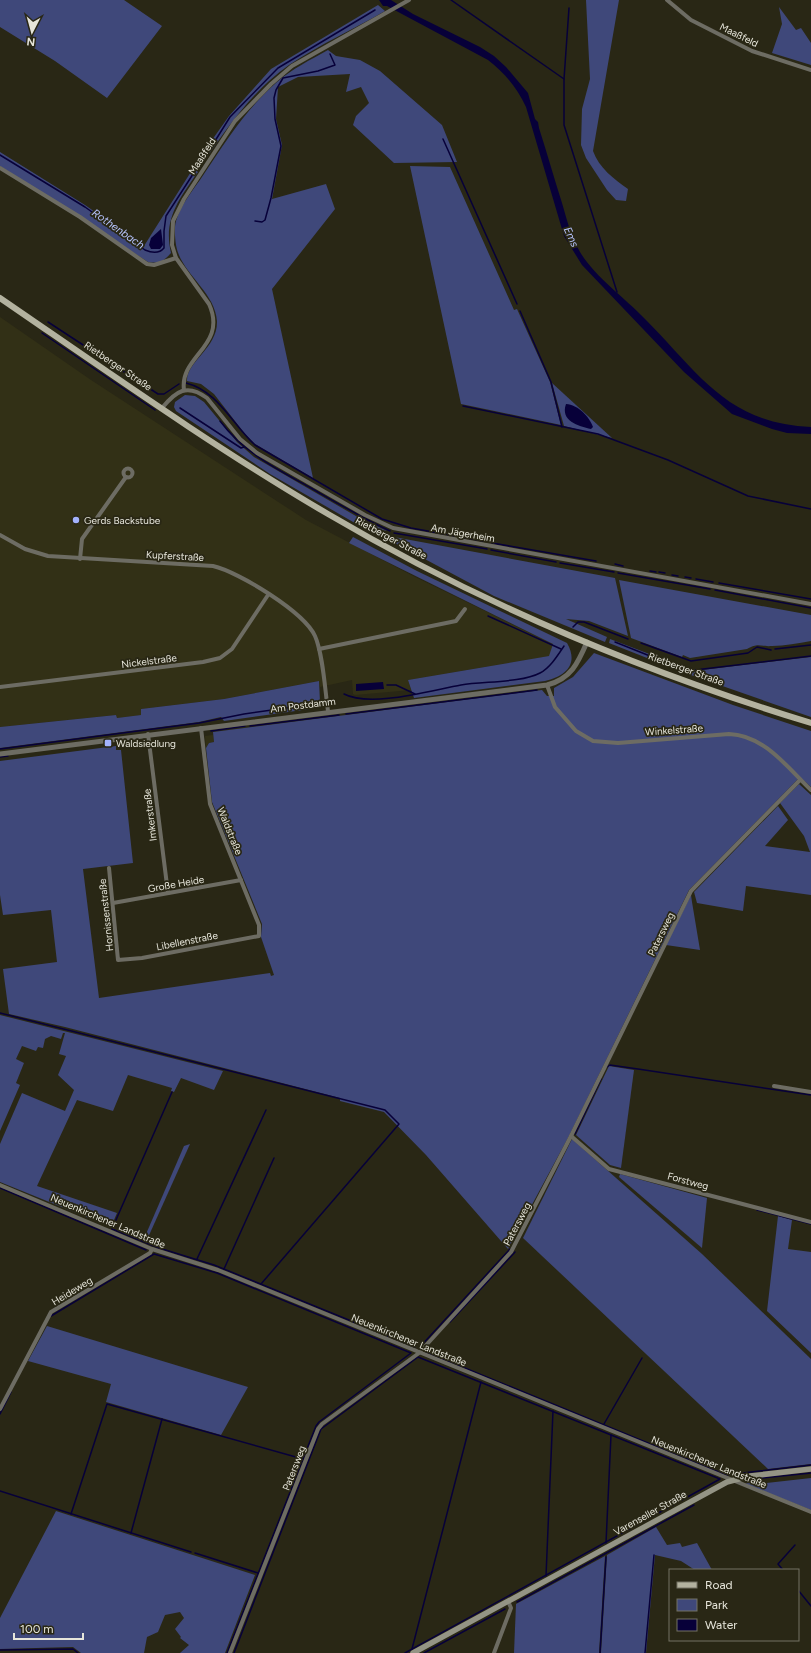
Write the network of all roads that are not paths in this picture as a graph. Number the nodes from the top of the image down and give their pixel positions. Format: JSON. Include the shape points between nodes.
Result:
{"nodes":[{"id":1,"x":667,"y":0,"type":"edge"},
{"id":2,"x":407,"y":1,"type":"edge"},
{"id":3,"x":811,"y":70,"type":"edge"},
{"id":4,"x":0,"y":168,"type":"edge"},
{"id":5,"x":176,"y":258,"type":"junction"},
{"id":6,"x":0,"y":298,"type":"edge"},
{"id":7,"x":184,"y":390,"type":"junction"},
{"id":8,"x":162,"y":408,"type":"junction"},
{"id":9,"x":126,"y":476,"type":"dead end"},
{"id":10,"x":0,"y":535,"type":"edge"},
{"id":11,"x":80,"y":559,"type":"junction"},
{"id":12,"x":268,"y":595,"type":"junction"},
{"id":13,"x":811,"y":604,"type":"edge"},
{"id":14,"x":465,"y":609,"type":"dead end"},
{"id":15,"x":587,"y":642,"type":"junction"},
{"id":16,"x":319,"y":649,"type":"junction"},
{"id":17,"x":547,"y":684,"type":"junction"},
{"id":18,"x":0,"y":687,"type":"edge"},
{"id":19,"x":328,"y":711,"type":"junction"},
{"id":20,"x":811,"y":723,"type":"edge"},
{"id":21,"x":202,"y":728,"type":"junction"},
{"id":22,"x":148,"y":734,"type":"junction"},
{"id":23,"x":0,"y":754,"type":"edge"},
{"id":24,"x":800,"y":780,"type":"junction"},
{"id":25,"x":811,"y":790,"type":"edge"},
{"id":26,"x":109,"y":868,"type":"dead end"},
{"id":27,"x":242,"y":880,"type":"junction"},
{"id":28,"x":168,"y":893,"type":"junction"},
{"id":29,"x":112,"y":903,"type":"junction"},
{"id":30,"x":259,"y":936,"type":"joint"},
{"id":31,"x":118,"y":960,"type":"joint"},
{"id":32,"x":774,"y":1086,"type":"dead end"},
{"id":33,"x":811,"y":1092,"type":"edge"},
{"id":34,"x":571,"y":1136,"type":"junction"},
{"id":35,"x":0,"y":1185,"type":"edge"},
{"id":36,"x":811,"y":1222,"type":"edge"},
{"id":37,"x":152,"y":1249,"type":"junction"},
{"id":38,"x":419,"y":1352,"type":"junction"},
{"id":39,"x":0,"y":1409,"type":"edge"},
{"id":40,"x":811,"y":1469,"type":"edge"},
{"id":41,"x":732,"y":1480,"type":"junction"},
{"id":42,"x":811,"y":1512,"type":"edge"},
{"id":43,"x":508,"y":1601,"type":"junction"},
{"id":44,"x":230,"y":1653,"type":"edge"},
{"id":45,"x":413,"y":1653,"type":"edge"},
{"id":46,"x":494,"y":1653,"type":"edge"}],
"edges":[{"from":1,"to":3,"type":"street","name":"Maaßfeld","via":[[691,20],[752,51]]},
{"from":2,"to":5,"type":"street","name":"Maaßfeld","via":[[292,66],[235,121],[184,199],[173,221],[172,245]]},
{"from":4,"to":5,"type":"street","via":[[80,217],[147,264],[154,265]]},
{"from":5,"to":7,"type":"street","name":"Maaßfeld","via":[[210,304],[214,318],[210,340],[184,376]]},
{"from":6,"to":8,"type":"main road","name":"Rietberger Straße"},
{"from":7,"to":8,"type":"street","via":[[171,396]]},
{"from":7,"to":13,"type":"street","name":"Am Jägerheim","via":[[196,391],[207,398],[240,439],[257,453],[365,515],[393,528]]},
{"from":8,"to":15,"type":"main road","name":"Rietberger Straße","via":[[252,468],[371,539],[468,589]]},
{"from":9,"to":11,"type":"street","via":[[82,539]]},
{"from":10,"to":11,"type":"street","name":"Kupferstraße","via":[[34,552]]},
{"from":11,"to":12,"type":"street","name":"Kupferstraße","via":[[213,566],[237,574]]},
{"from":12,"to":16,"type":"street","name":"Kupferstraße","via":[[306,621]]},
{"from":12,"to":18,"type":"street","name":"Nickelstraße","via":[[232,649],[220,658]]},
{"from":14,"to":16,"type":"street","via":[[456,621]]},
{"from":15,"to":17,"type":"street","name":"Am Postdamm","via":[[570,674]]},
{"from":15,"to":20,"type":"main road","name":"Rietberger Straße","via":[[702,686]]},
{"from":16,"to":19,"type":"street","name":"Kupferstraße"},
{"from":17,"to":19,"type":"street","name":"Am Postdamm"},
{"from":17,"to":24,"type":"street","name":"Winkelstraße","via":[[555,707],[576,731],[593,741],[618,743],[739,735],[761,744]]},
{"from":19,"to":21,"type":"street","name":"Am Postdamm"},
{"from":21,"to":22,"type":"street","name":"Am Postdamm"},
{"from":21,"to":27,"type":"street","name":"Waldstraße","via":[[210,804]]},
{"from":22,"to":23,"type":"street","name":"Am Postdamm"},
{"from":22,"to":28,"type":"street","name":"Imkerstraße"},
{"from":24,"to":25,"type":"street","name":"Winkelstraße"},
{"from":24,"to":34,"type":"street","name":"Patersweg","via":[[691,891]]},
{"from":26,"to":29,"type":"street","name":"Hornissenstraße"},
{"from":27,"to":28,"type":"street","name":"Große Heide"},
{"from":27,"to":30,"type":"street","name":"Waldstraße","via":[[259,925]]},
{"from":28,"to":29,"type":"street","name":"Große Heide"},
{"from":29,"to":31,"type":"street","name":"Hornissenstraße"},
{"from":30,"to":31,"type":"street","name":"Libellenstraße","via":[[142,958]]},
{"from":32,"to":33,"type":"street"},
{"from":34,"to":36,"type":"street","name":"Forstweg","via":[[609,1169]]},
{"from":34,"to":38,"type":"street","name":"Patersweg","via":[[511,1252]]},
{"from":35,"to":37,"type":"street","name":"Neuenkirchener Landstraße"},
{"from":37,"to":38,"type":"street","name":"Neuenkirchener Landstraße","via":[[218,1270]]},
{"from":37,"to":39,"type":"street","name":"Heideweg","via":[[150,1253],[51,1312]]},
{"from":38,"to":41,"type":"street","name":"Neuenkirchener Landstraße"},
{"from":38,"to":44,"type":"street","name":"Patersweg","via":[[318,1428]]},
{"from":40,"to":41,"type":"main road","name":"Varenseller Straße"},
{"from":41,"to":42,"type":"street","name":"Neuenkirchener Landstraße"},
{"from":41,"to":43,"type":"main road","name":"Varenseller Straße"},
{"from":43,"to":45,"type":"main road","name":"Varenseller Straße"},
{"from":43,"to":46,"type":"street","via":[[511,1608]]}]}
